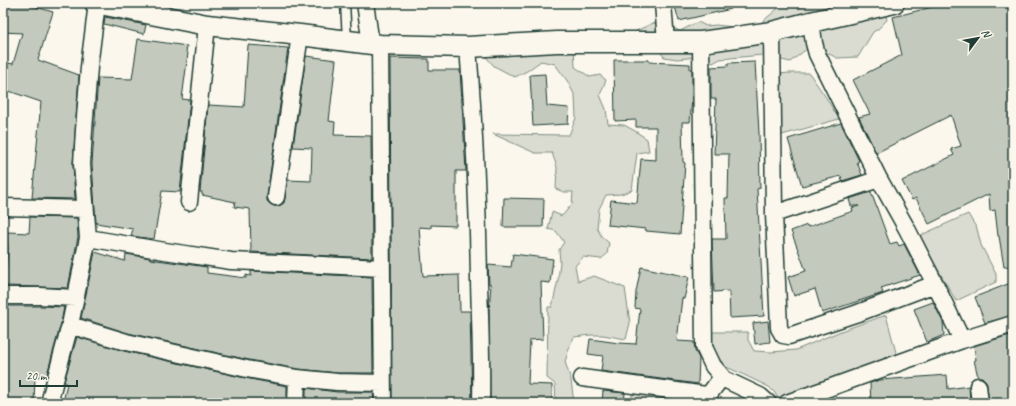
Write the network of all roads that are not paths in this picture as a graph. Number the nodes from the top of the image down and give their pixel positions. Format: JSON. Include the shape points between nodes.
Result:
{"nodes":[{"id":1,"x":96,"y":3,"type":"edge"},
{"id":2,"x":345,"y":3,"type":"edge"},
{"id":3,"x":365,"y":3,"type":"edge"},
{"id":4,"x":663,"y":3,"type":"edge"},
{"id":5,"x":894,"y":3,"type":"edge"},
{"id":6,"x":811,"y":22,"type":"junction"},
{"id":7,"x":207,"y":25,"type":"junction"},
{"id":8,"x":772,"y":32,"type":"junction"},
{"id":9,"x":300,"y":35,"type":"junction"},
{"id":10,"x":347,"y":41,"type":"junction"},
{"id":11,"x":666,"y":42,"type":"junction"},
{"id":12,"x":701,"y":42,"type":"junction"},
{"id":13,"x":375,"y":45,"type":"junction"},
{"id":14,"x":468,"y":47,"type":"junction"},
{"id":15,"x":879,"y":178,"type":"junction"},
{"id":16,"x":276,"y":197,"type":"dead end"},
{"id":17,"x":189,"y":202,"type":"dead end"},
{"id":18,"x":3,"y":207,"type":"edge"},
{"id":19,"x":85,"y":209,"type":"junction"},
{"id":20,"x":774,"y":214,"type":"junction"},
{"id":21,"x":88,"y":238,"type":"junction"},
{"id":22,"x":381,"y":268,"type":"junction"},
{"id":23,"x":934,"y":284,"type":"junction"},
{"id":24,"x":3,"y":296,"type":"edge"},
{"id":25,"x":75,"y":298,"type":"junction"},
{"id":26,"x":1013,"y":324,"type":"edge"},
{"id":27,"x":70,"y":325,"type":"junction"},
{"id":28,"x":962,"y":340,"type":"junction"},
{"id":29,"x":297,"y":378,"type":"junction"},
{"id":30,"x":582,"y":378,"type":"dead end"},
{"id":31,"x":722,"y":378,"type":"junction"},
{"id":32,"x":382,"y":383,"type":"junction"},
{"id":33,"x":978,"y":386,"type":"dead end"},
{"id":34,"x":49,"y":403,"type":"edge"},
{"id":35,"x":296,"y":403,"type":"edge"},
{"id":36,"x":383,"y":403,"type":"edge"},
{"id":37,"x":481,"y":403,"type":"edge"},
{"id":38,"x":768,"y":403,"type":"edge"},
{"id":39,"x":787,"y":403,"type":"edge"},
{"id":40,"x":980,"y":403,"type":"edge"}],
"edges":[{"from":1,"to":7,"type":"street"},
{"from":1,"to":19,"type":"street","via":[[82,164]]},
{"from":2,"to":10,"type":"lane"},
{"from":3,"to":13,"type":"street"},
{"from":4,"to":11,"type":"street"},
{"from":5,"to":6,"type":"street"},
{"from":6,"to":8,"type":"street"},
{"from":6,"to":15,"type":"street","via":[[817,54]]},
{"from":7,"to":9,"type":"street"},
{"from":7,"to":17,"type":"street"},
{"from":8,"to":12,"type":"street"},
{"from":8,"to":20,"type":"street"},
{"from":9,"to":10,"type":"street"},
{"from":9,"to":16,"type":"street"},
{"from":10,"to":13,"type":"street"},
{"from":11,"to":12,"type":"street"},
{"from":11,"to":14,"type":"street","via":[[557,42]]},
{"from":12,"to":31,"type":"street","via":[[704,347]]},
{"from":13,"to":14,"type":"street"},
{"from":13,"to":22,"type":"street"},
{"from":14,"to":37,"type":"street","via":[[474,118]]},
{"from":15,"to":20,"type":"street"},
{"from":15,"to":23,"type":"street"},
{"from":18,"to":19,"type":"street"},
{"from":19,"to":21,"type":"street"},
{"from":20,"to":23,"type":"street","via":[[779,328],[783,335],[789,336],[858,313]]},
{"from":21,"to":22,"type":"street","via":[[231,261]]},
{"from":21,"to":25,"type":"street"},
{"from":22,"to":32,"type":"street"},
{"from":23,"to":28,"type":"street"},
{"from":24,"to":25,"type":"street"},
{"from":25,"to":27,"type":"street"},
{"from":26,"to":28,"type":"street"},
{"from":27,"to":29,"type":"street","via":[[126,342]]},
{"from":27,"to":34,"type":"street"},
{"from":28,"to":39,"type":"street"},
{"from":29,"to":32,"type":"street"},
{"from":29,"to":35,"type":"street"},
{"from":30,"to":31,"type":"street","via":[[706,395]]},
{"from":31,"to":38,"type":"street","via":[[760,396]]},
{"from":32,"to":36,"type":"street"},
{"from":33,"to":40,"type":"street"}]}
